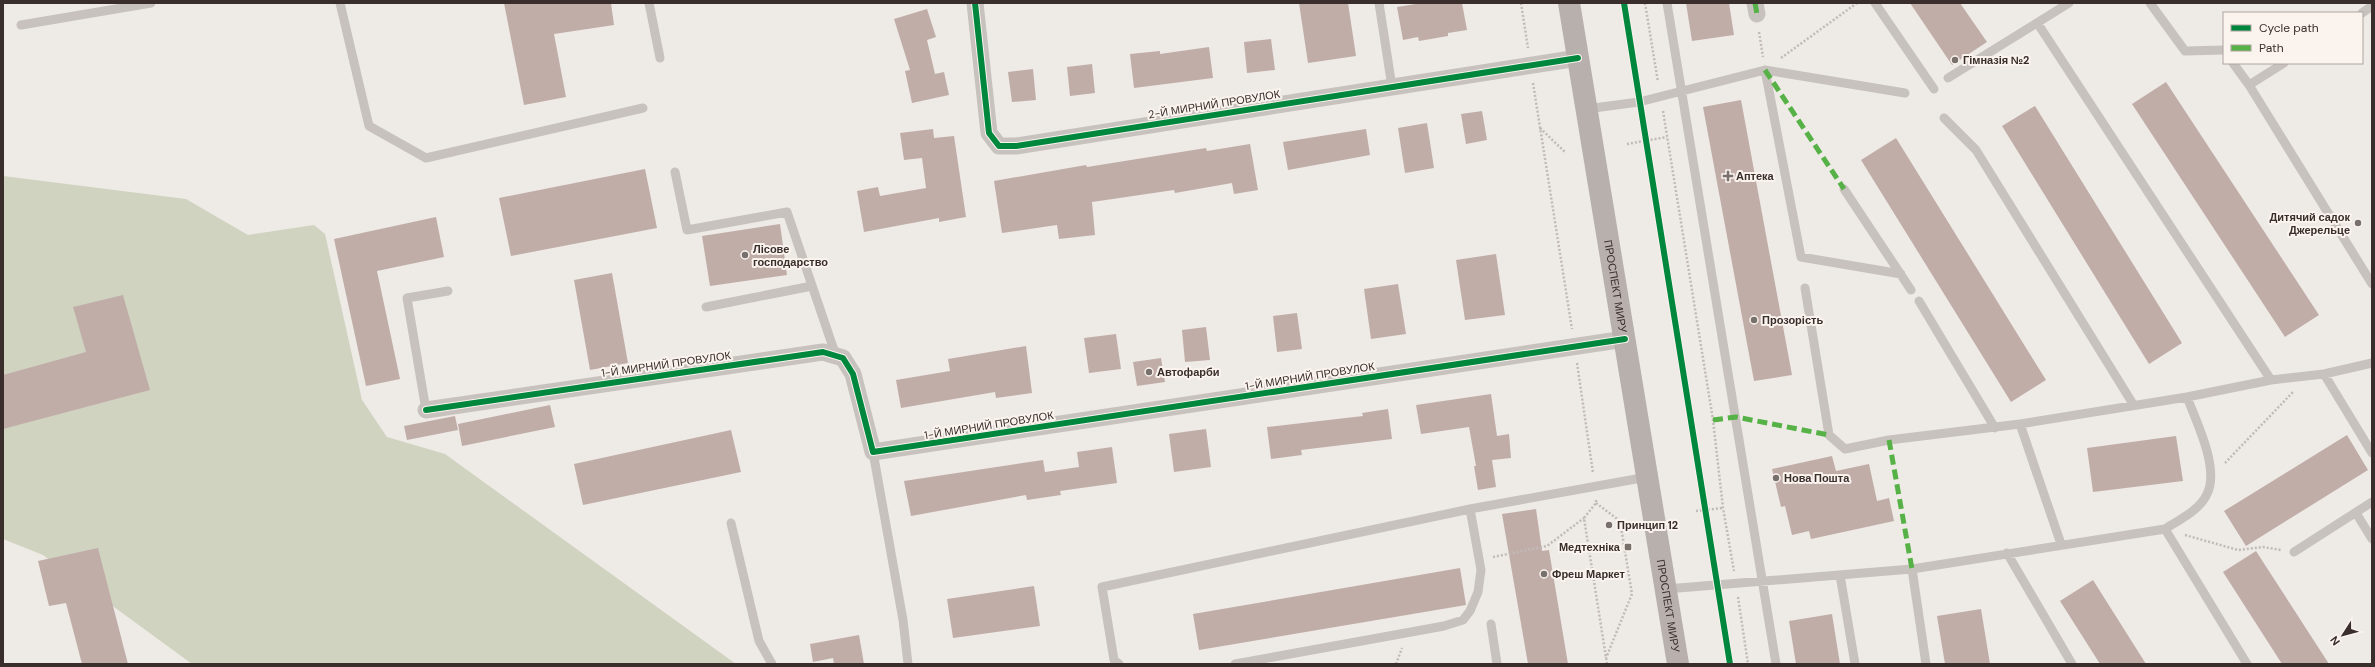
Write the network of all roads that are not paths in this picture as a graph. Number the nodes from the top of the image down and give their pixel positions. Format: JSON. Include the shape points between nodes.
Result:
{"nodes":[{"id":1,"x":151,"y":3,"type":"edge"},
{"id":2,"x":340,"y":3,"type":"edge"},
{"id":3,"x":649,"y":3,"type":"edge"},
{"id":4,"x":975,"y":3,"type":"edge"},
{"id":5,"x":1379,"y":3,"type":"edge"},
{"id":6,"x":1569,"y":3,"type":"edge"},
{"id":7,"x":1667,"y":3,"type":"edge"},
{"id":8,"x":1875,"y":3,"type":"edge"},
{"id":9,"x":2069,"y":3,"type":"edge"},
{"id":10,"x":2150,"y":3,"type":"edge"},
{"id":11,"x":2372,"y":6,"type":"edge"},
{"id":12,"x":2363,"y":12,"type":"edge"},
{"id":13,"x":2038,"y":24,"type":"junction"},
{"id":14,"x":22,"y":25,"type":"dead end"},
{"id":15,"x":2223,"y":50,"type":"edge"},
{"id":16,"x":660,"y":58,"type":"dead end"},
{"id":17,"x":1578,"y":58,"type":"junction"},
{"id":18,"x":2235,"y":64,"type":"edge"},
{"id":19,"x":2282,"y":64,"type":"edge"},
{"id":20,"x":1765,"y":70,"type":"junction"},
{"id":21,"x":1948,"y":78,"type":"dead end"},
{"id":22,"x":2250,"y":85,"type":"junction"},
{"id":23,"x":1392,"y":87,"type":"junction"},
{"id":24,"x":1934,"y":89,"type":"dead end"},
{"id":25,"x":1682,"y":91,"type":"junction"},
{"id":26,"x":1905,"y":93,"type":"dead end"},
{"id":27,"x":643,"y":108,"type":"dead end"},
{"id":28,"x":1586,"y":109,"type":"junction"},
{"id":29,"x":1944,"y":118,"type":"dead end"},
{"id":30,"x":675,"y":172,"type":"dead end"},
{"id":31,"x":1844,"y":189,"type":"dead end"},
{"id":32,"x":1902,"y":274,"type":"junction"},
{"id":33,"x":2372,"y":284,"type":"edge"},
{"id":34,"x":812,"y":286,"type":"junction"},
{"id":35,"x":1805,"y":288,"type":"dead end"},
{"id":36,"x":1911,"y":290,"type":"dead end"},
{"id":37,"x":448,"y":291,"type":"dead end"},
{"id":38,"x":1918,"y":301,"type":"dead end"},
{"id":39,"x":706,"y":307,"type":"dead end"},
{"id":40,"x":1624,"y":339,"type":"junction"},
{"id":41,"x":836,"y":356,"type":"junction"},
{"id":42,"x":2372,"y":363,"type":"edge"},
{"id":43,"x":2324,"y":374,"type":"junction"},
{"id":44,"x":2271,"y":380,"type":"junction"},
{"id":45,"x":2187,"y":397,"type":"junction"},
{"id":46,"x":2133,"y":404,"type":"junction"},
{"id":47,"x":426,"y":410,"type":"joint"},
{"id":48,"x":2020,"y":424,"type":"junction"},
{"id":49,"x":1995,"y":428,"type":"junction"},
{"id":50,"x":873,"y":452,"type":"junction"},
{"id":51,"x":2372,"y":453,"type":"edge"},
{"id":52,"x":1647,"y":478,"type":"junction"},
{"id":53,"x":2372,"y":502,"type":"edge"},
{"id":54,"x":1470,"y":509,"type":"junction"},
{"id":55,"x":2356,"y":513,"type":"junction"},
{"id":56,"x":732,"y":523,"type":"dead end"},
{"id":57,"x":2165,"y":529,"type":"junction"},
{"id":58,"x":2372,"y":539,"type":"edge"},
{"id":59,"x":2061,"y":544,"type":"junction"},
{"id":60,"x":2294,"y":552,"type":"road end"},
{"id":61,"x":2006,"y":553,"type":"junction"},
{"id":62,"x":1912,"y":569,"type":"junction"},
{"id":63,"x":1840,"y":575,"type":"junction"},
{"id":64,"x":1761,"y":580,"type":"junction"},
{"id":65,"x":1666,"y":589,"type":"junction"},
{"id":66,"x":1491,"y":624,"type":"dead end"},
{"id":67,"x":772,"y":664,"type":"edge"},
{"id":68,"x":908,"y":664,"type":"edge"},
{"id":69,"x":1119,"y":664,"type":"edge"},
{"id":70,"x":1235,"y":664,"type":"edge"},
{"id":71,"x":1497,"y":664,"type":"edge"},
{"id":72,"x":1678,"y":664,"type":"edge"},
{"id":73,"x":1776,"y":664,"type":"edge"},
{"id":74,"x":1855,"y":664,"type":"edge"},
{"id":75,"x":1926,"y":664,"type":"edge"},
{"id":76,"x":2072,"y":664,"type":"edge"},
{"id":77,"x":2246,"y":664,"type":"edge"}],
"edges":[{"from":1,"to":14,"type":"lane"},
{"from":2,"to":27,"type":"lane","via":[[369,126],[426,158]]},
{"from":3,"to":16,"type":"lane"},
{"from":4,"to":23,"type":"street","name":"2-Й МИРНИЙ ПРОВУЛОК","via":[[989,133],[999,146],[1016,146]]},
{"from":5,"to":23,"type":"lane"},
{"from":6,"to":17,"type":"main road","name":"ПРОСПЕКТ МИРУ"},
{"from":7,"to":25,"type":"lane"},
{"from":8,"to":24,"type":"lane"},
{"from":9,"to":13,"type":"lane"},
{"from":10,"to":15,"type":"lane","via":[[2185,51]]},
{"from":11,"to":12,"type":"lane"},
{"from":13,"to":21,"type":"lane"},
{"from":13,"to":44,"type":"lane"},
{"from":17,"to":23,"type":"street","name":"2-Й МИРНИЙ ПРОВУЛОК"},
{"from":17,"to":28,"type":"main road","name":"ПРОСПЕКТ МИРУ"},
{"from":18,"to":22,"type":"lane"},
{"from":19,"to":22,"type":"lane"},
{"from":20,"to":25,"type":"lane"},
{"from":20,"to":26,"type":"lane"},
{"from":20,"to":32,"type":"lane","via":[[1801,257]]},
{"from":22,"to":33,"type":"lane"},
{"from":25,"to":28,"type":"lane"},
{"from":25,"to":64,"type":"lane"},
{"from":28,"to":40,"type":"main road","name":"ПРОСПЕКТ МИРУ"},
{"from":29,"to":46,"type":"lane","via":[[1976,150]]},
{"from":30,"to":34,"type":"lane","via":[[687,230],[787,212]]},
{"from":31,"to":32,"type":"lane"},
{"from":32,"to":36,"type":"lane"},
{"from":34,"to":39,"type":"lane"},
{"from":34,"to":41,"type":"lane"},
{"from":35,"to":49,"type":"lane","via":[[1829,435],[1845,449],[1889,440]]},
{"from":37,"to":47,"type":"lane","via":[[407,298]]},
{"from":38,"to":49,"type":"lane"},
{"from":40,"to":50,"type":"street","name":"1-Й МИРНИЙ ПРОВУЛОК"},
{"from":40,"to":52,"type":"main road","name":"ПРОСПЕКТ МИРУ"},
{"from":41,"to":47,"type":"street","name":"1-Й МИРНИЙ ПРОВУЛОК","via":[[823,352]]},
{"from":41,"to":50,"type":"street","via":[[843,358],[853,374]]},
{"from":42,"to":43,"type":"lane"},
{"from":43,"to":44,"type":"lane"},
{"from":43,"to":51,"type":"lane"},
{"from":44,"to":45,"type":"lane"},
{"from":45,"to":46,"type":"lane"},
{"from":45,"to":57,"type":"lane","via":[[2205,447],[2212,477],[2208,494],[2196,509]]},
{"from":46,"to":48,"type":"lane"},
{"from":48,"to":49,"type":"lane"},
{"from":48,"to":59,"type":"lane"},
{"from":50,"to":68,"type":"lane","via":[[904,620]]},
{"from":52,"to":54,"type":"lane"},
{"from":52,"to":65,"type":"main road","name":"ПРОСПЕКТ МИРУ"},
{"from":53,"to":55,"type":"lane"},
{"from":54,"to":69,"type":"lane","via":[[1102,587],[1114,660]]},
{"from":54,"to":70,"type":"lane","via":[[1481,570],[1478,592],[1463,620],[1444,626]]},
{"from":55,"to":58,"type":"lane"},
{"from":55,"to":60,"type":"lane"},
{"from":56,"to":67,"type":"lane","via":[[759,641]]},
{"from":57,"to":59,"type":"lane"},
{"from":57,"to":77,"type":"lane"},
{"from":59,"to":61,"type":"lane"},
{"from":61,"to":62,"type":"lane"},
{"from":61,"to":76,"type":"lane"},
{"from":62,"to":63,"type":"lane"},
{"from":62,"to":75,"type":"lane"},
{"from":63,"to":64,"type":"lane"},
{"from":63,"to":74,"type":"lane"},
{"from":64,"to":65,"type":"lane"},
{"from":64,"to":73,"type":"lane"},
{"from":65,"to":72,"type":"main road","name":"ПРОСПЕКТ МИРУ"},
{"from":66,"to":71,"type":"lane"}]}
